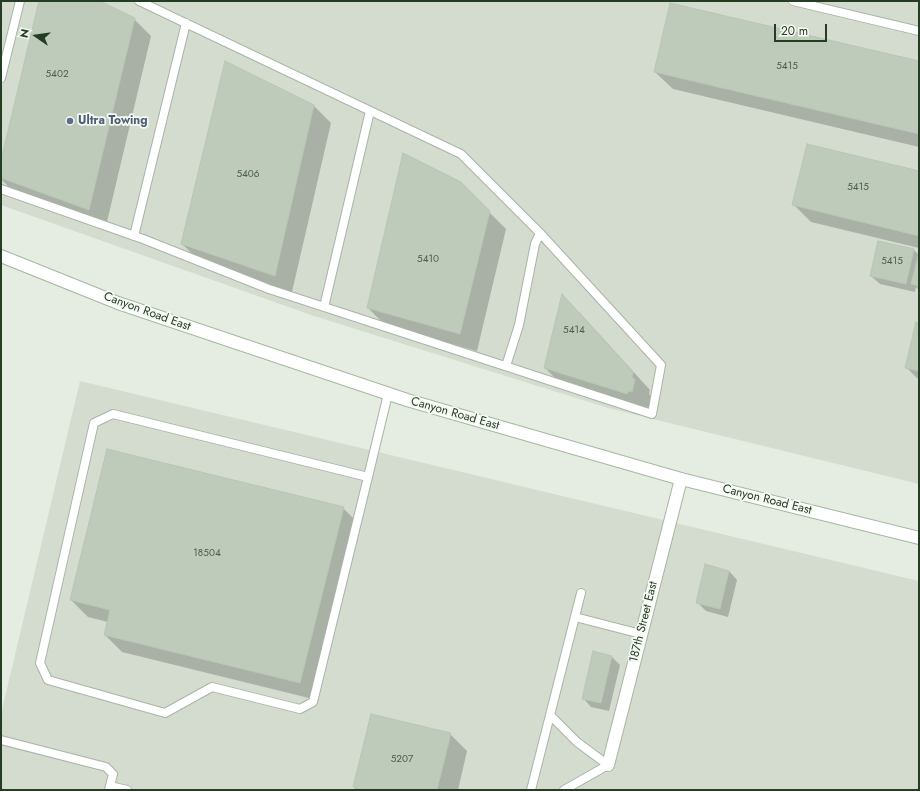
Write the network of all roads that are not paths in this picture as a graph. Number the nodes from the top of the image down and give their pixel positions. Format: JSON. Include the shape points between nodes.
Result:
{"nodes":[{"id":1,"x":20,"y":1,"type":"edge"},
{"id":2,"x":139,"y":1,"type":"edge"},
{"id":3,"x":793,"y":1,"type":"edge"},
{"id":4,"x":186,"y":23,"type":"junction"},
{"id":5,"x":919,"y":31,"type":"edge"},
{"id":6,"x":1,"y":78,"type":"edge"},
{"id":7,"x":370,"y":111,"type":"junction"},
{"id":8,"x":1,"y":189,"type":"edge"},
{"id":9,"x":540,"y":233,"type":"junction"},
{"id":10,"x":134,"y":236,"type":"junction"},
{"id":11,"x":1,"y":256,"type":"edge"},
{"id":12,"x":324,"y":307,"type":"junction"},
{"id":13,"x":506,"y":366,"type":"junction"},
{"id":14,"x":388,"y":394,"type":"junction"},
{"id":15,"x":368,"y":477,"type":"junction"},
{"id":16,"x":680,"y":478,"type":"junction"},
{"id":17,"x":919,"y":538,"type":"edge"},
{"id":18,"x":581,"y":593,"type":"dead end"},
{"id":19,"x":575,"y":617,"type":"junction"},
{"id":20,"x":641,"y":634,"type":"junction"},
{"id":21,"x":550,"y":716,"type":"junction"},
{"id":22,"x":1,"y":740,"type":"edge"},
{"id":23,"x":608,"y":765,"type":"junction"},
{"id":24,"x":110,"y":788,"type":"edge"},
{"id":25,"x":127,"y":790,"type":"edge"},
{"id":26,"x":531,"y":790,"type":"edge"},
{"id":27,"x":564,"y":790,"type":"edge"}],
"edges":[{"from":1,"to":6,"type":"lane"},
{"from":2,"to":4,"type":"lane"},
{"from":3,"to":5,"type":"lane"},
{"from":4,"to":7,"type":"lane"},
{"from":4,"to":10,"type":"lane"},
{"from":7,"to":9,"type":"lane","via":[[461,154]]},
{"from":7,"to":12,"type":"lane"},
{"from":8,"to":10,"type":"lane"},
{"from":9,"to":13,"type":"lane","via":[[535,244],[519,325]]},
{"from":9,"to":13,"type":"lane","via":[[661,365],[652,414]]},
{"from":10,"to":12,"type":"lane","via":[[269,289]]},
{"from":11,"to":14,"type":"main road","name":"Canyon Road East","via":[[118,302]]},
{"from":12,"to":13,"type":"lane"},
{"from":14,"to":15,"type":"lane"},
{"from":14,"to":16,"type":"main road","name":"Canyon Road East"},
{"from":15,"to":15,"type":"lane","via":[[313,702],[300,709],[212,687],[164,713],[48,680],[40,663],[94,423],[113,414]]},
{"from":16,"to":17,"type":"main road","name":"Canyon Road East"},
{"from":16,"to":20,"type":"main road","name":"187th Street East"},
{"from":18,"to":19,"type":"lane"},
{"from":19,"to":20,"type":"lane"},
{"from":19,"to":21,"type":"lane"},
{"from":20,"to":23,"type":"main road","name":"187th Street East"},
{"from":21,"to":23,"type":"lane","via":[[577,742]]},
{"from":21,"to":26,"type":"lane"},
{"from":22,"to":24,"type":"lane","via":[[106,767],[113,774]]},
{"from":23,"to":27,"type":"lane"},
{"from":24,"to":25,"type":"lane"}]}
